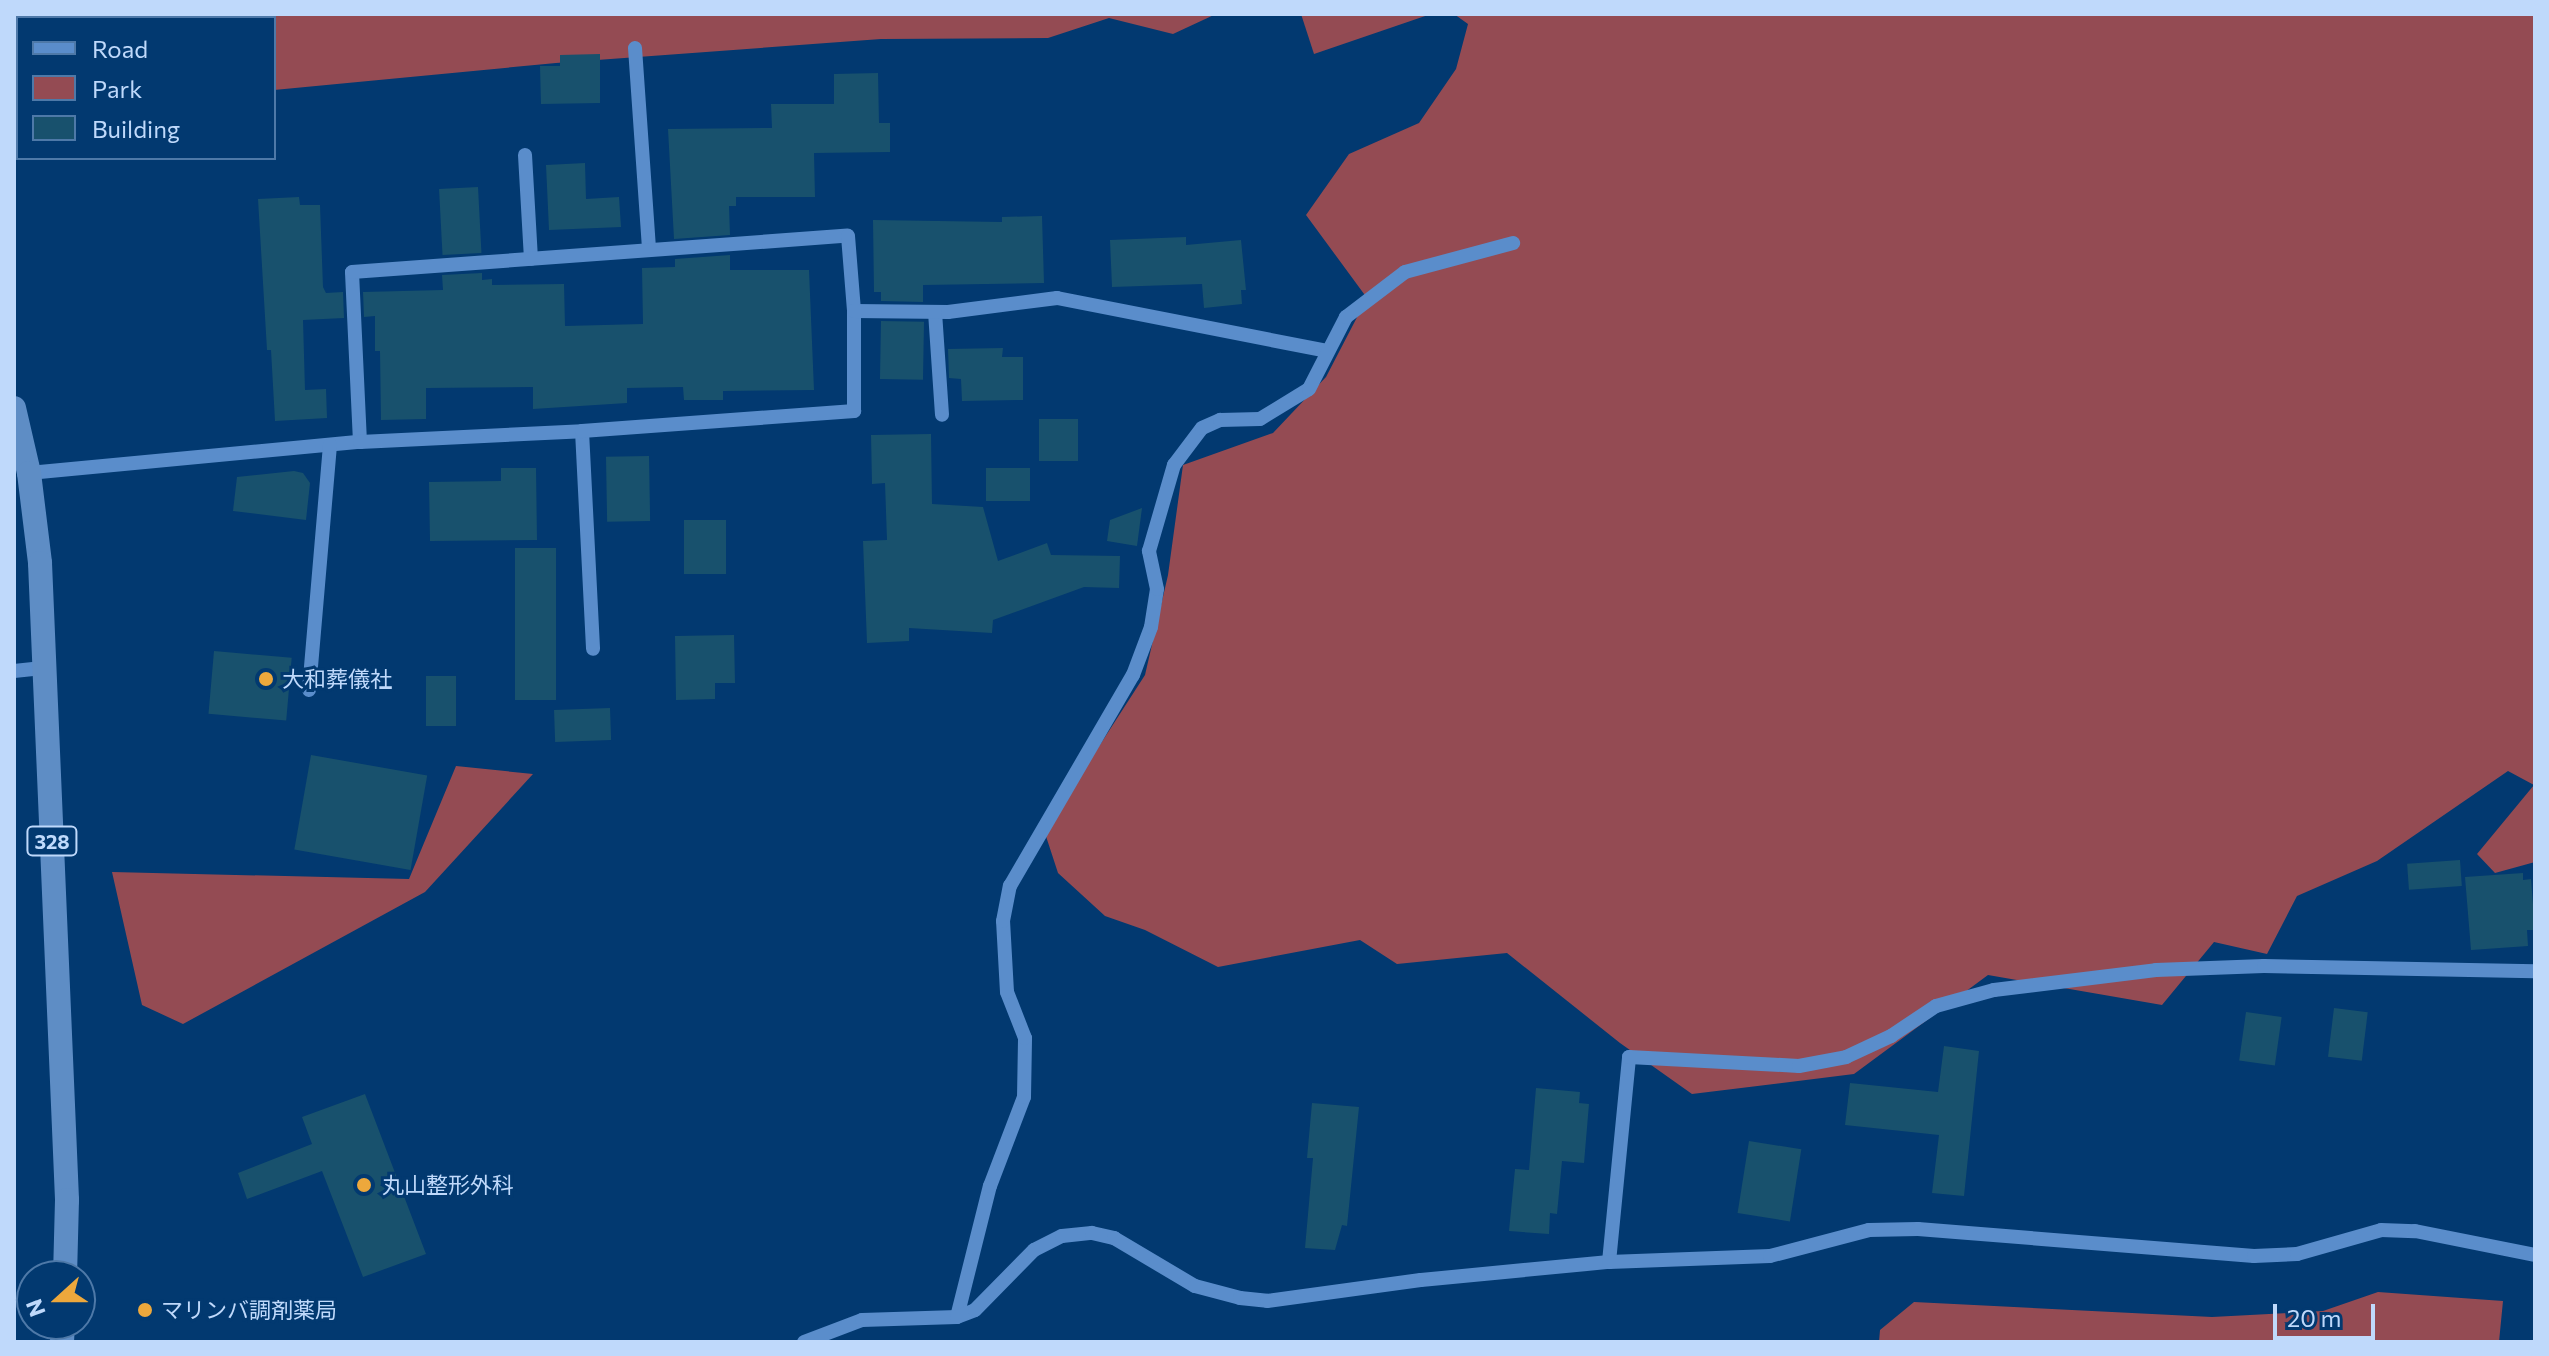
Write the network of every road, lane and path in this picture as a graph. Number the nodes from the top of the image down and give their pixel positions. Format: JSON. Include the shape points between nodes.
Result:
{"nodes":[{"id":1,"x":635,"y":48,"type":"dead end"},
{"id":2,"x":525,"y":155,"type":"dead end"},
{"id":3,"x":1513,"y":243,"type":"dead end"},
{"id":4,"x":649,"y":250,"type":"junction"},
{"id":5,"x":531,"y":259,"type":"junction"},
{"id":6,"x":854,"y":311,"type":"junction"},
{"id":7,"x":935,"y":312,"type":"junction"},
{"id":8,"x":1327,"y":351,"type":"junction"},
{"id":9,"x":14,"y":408,"type":"edge"},
{"id":10,"x":942,"y":415,"type":"dead end"},
{"id":11,"x":582,"y":431,"type":"junction"},
{"id":12,"x":360,"y":442,"type":"junction"},
{"id":13,"x":330,"y":445,"type":"junction"},
{"id":14,"x":29,"y":473,"type":"junction"},
{"id":15,"x":593,"y":649,"type":"dead end"},
{"id":16,"x":45,"y":668,"type":"junction"},
{"id":17,"x":16,"y":670,"type":"edge"},
{"id":18,"x":309,"y":690,"type":"dead end"},
{"id":19,"x":2535,"y":971,"type":"edge"},
{"id":20,"x":2535,"y":1255,"type":"edge"},
{"id":21,"x":65,"y":1260,"type":"edge"},
{"id":22,"x":1609,"y":1262,"type":"junction"},
{"id":23,"x":957,"y":1317,"type":"junction"},
{"id":24,"x":804,"y":1342,"type":"edge"}],
"edges":[{"from":1,"to":4,"type":"street"},
{"from":2,"to":5,"type":"street"},
{"from":3,"to":8,"type":"street","via":[[1405,272],[1346,317]]},
{"from":4,"to":5,"type":"street"},
{"from":4,"to":6,"type":"street","via":[[848,236]]},
{"from":5,"to":12,"type":"street","via":[[352,272]]},
{"from":6,"to":7,"type":"street"},
{"from":6,"to":11,"type":"street","via":[[854,411]]},
{"from":7,"to":8,"type":"street","via":[[1057,298]]},
{"from":7,"to":10,"type":"street"},
{"from":8,"to":23,"type":"street","via":[[1309,389],[1260,419],[1220,420],[1202,428],[1174,465],[1149,551],[1157,589],[1151,627],[1133,675],[1010,886],[1003,921],[1007,992],[1025,1038],[1024,1097],[990,1186]]},
{"from":9,"to":14,"type":"highway","number":"328"},
{"from":11,"to":12,"type":"street"},
{"from":11,"to":15,"type":"street"},
{"from":12,"to":13,"type":"street"},
{"from":13,"to":14,"type":"street"},
{"from":13,"to":18,"type":"street"},
{"from":14,"to":16,"type":"highway","number":"328"},
{"from":16,"to":17,"type":"street"},
{"from":16,"to":21,"type":"highway","number":"328"},
{"from":19,"to":22,"type":"street","via":[[2264,966],[2156,970],[1994,990],[1936,1006],[1846,1057],[1799,1066],[1629,1057]]},
{"from":20,"to":22,"type":"street","via":[[2415,1231],[2381,1230],[2297,1254],[2254,1256],[1918,1229],[1869,1230],[1770,1256]]},
{"from":22,"to":23,"type":"street","via":[[1267,1301],[1195,1286],[1114,1238],[1077,1234],[1034,1250],[991,1297]]},
{"from":23,"to":24,"type":"street","via":[[862,1320]]}]}
